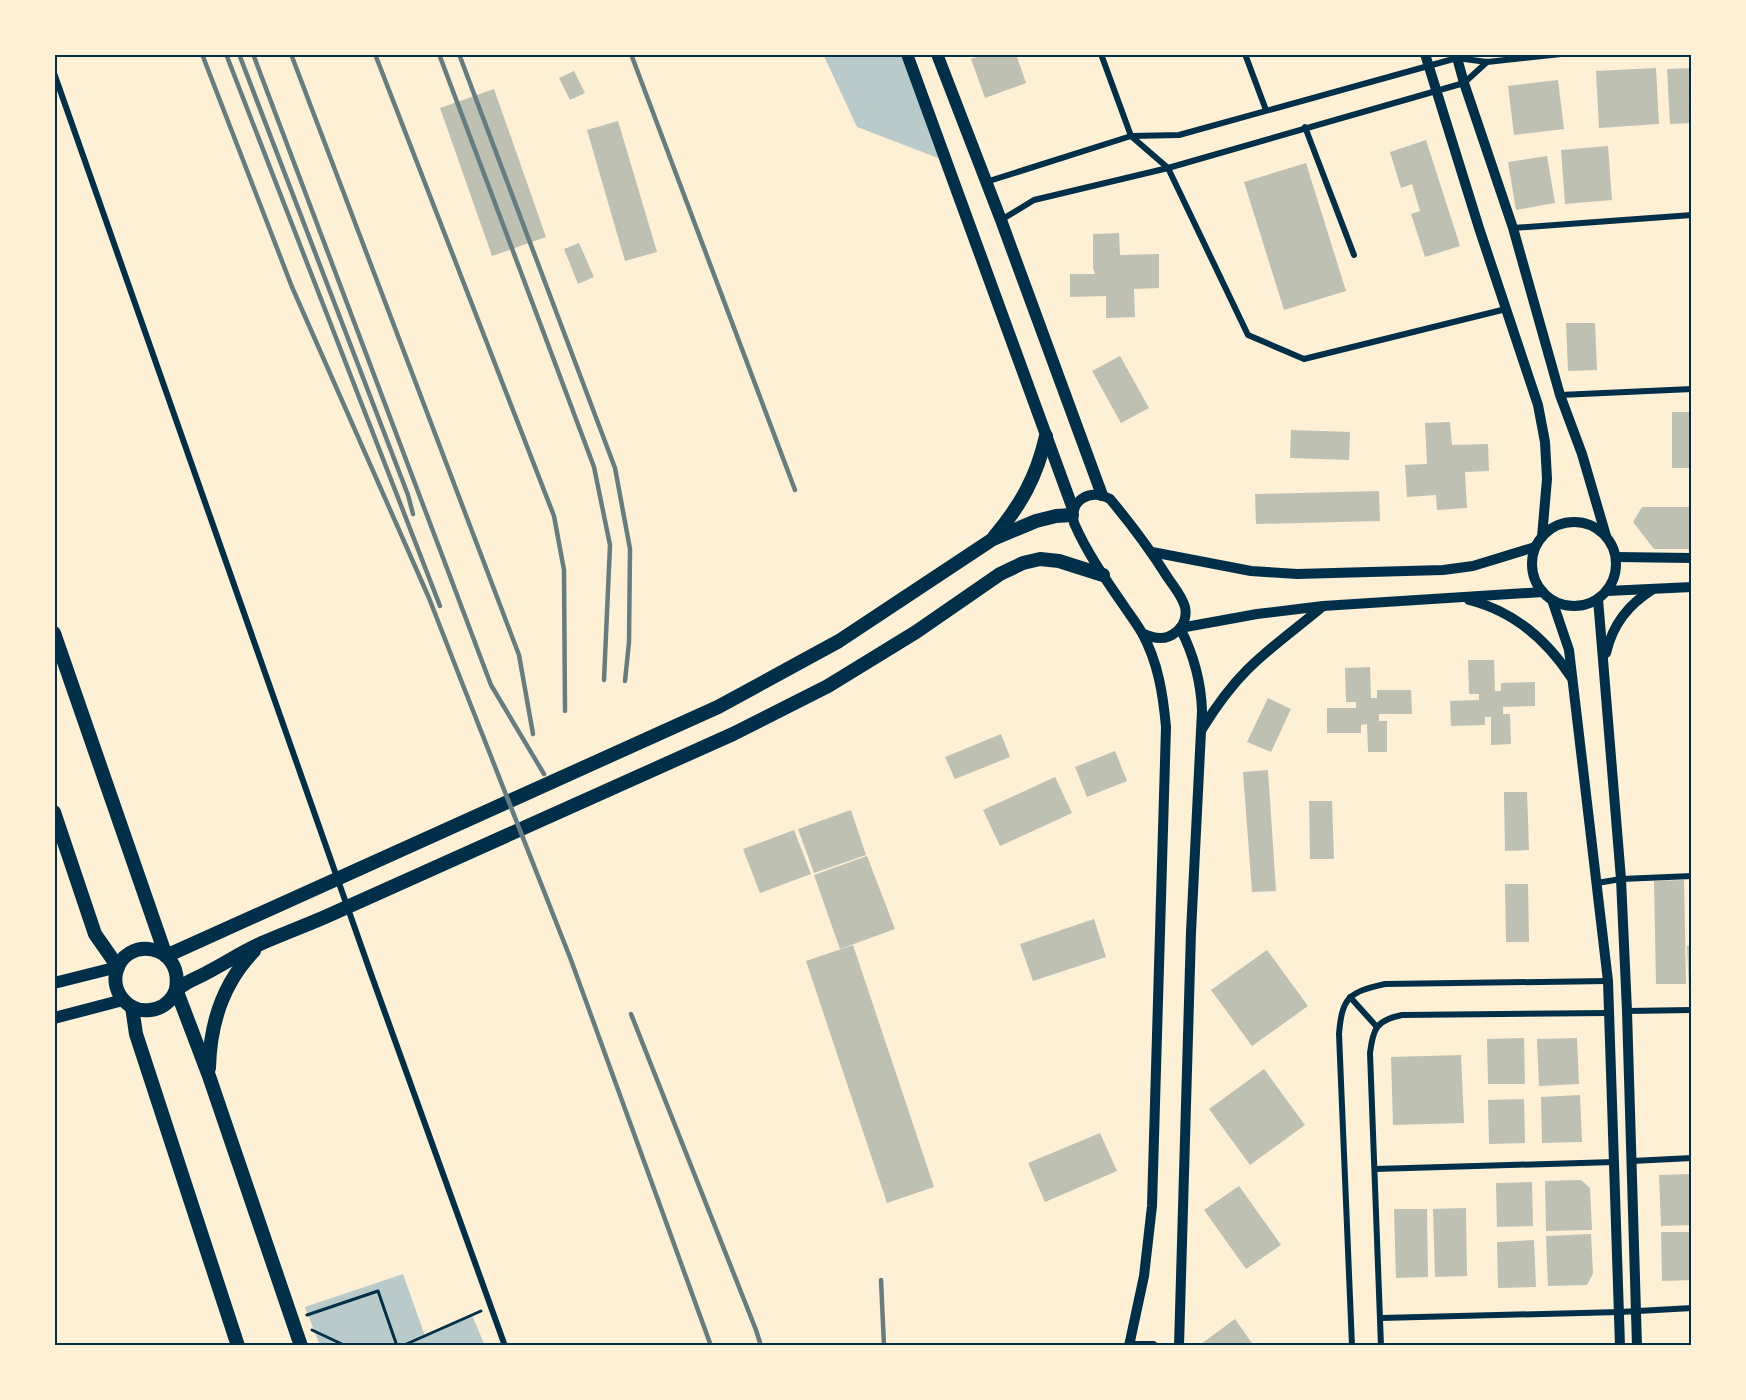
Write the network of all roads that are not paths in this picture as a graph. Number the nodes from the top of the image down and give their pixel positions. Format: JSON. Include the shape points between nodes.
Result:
{"nodes":[{"id":1,"x":907,"y":54,"type":"edge"},
{"id":2,"x":937,"y":54,"type":"edge"},
{"id":3,"x":1101,"y":54,"type":"edge"},
{"id":4,"x":1245,"y":54,"type":"edge"},
{"id":5,"x":1425,"y":54,"type":"edge"},
{"id":6,"x":1561,"y":54,"type":"edge"},
{"id":7,"x":1456,"y":56,"type":"edge"},
{"id":8,"x":1487,"y":62,"type":"junction"},
{"id":9,"x":1429,"y":65,"type":"junction"},
{"id":10,"x":54,"y":73,"type":"edge"},
{"id":11,"x":1464,"y":83,"type":"junction"},
{"id":12,"x":1436,"y":91,"type":"junction"},
{"id":13,"x":1266,"y":110,"type":"junction"},
{"id":14,"x":1305,"y":127,"type":"junction"},
{"id":15,"x":1131,"y":136,"type":"junction"},
{"id":16,"x":1168,"y":168,"type":"junction"},
{"id":17,"x":986,"y":182,"type":"junction"},
{"id":18,"x":1692,"y":215,"type":"edge"},
{"id":19,"x":1001,"y":220,"type":"junction"},
{"id":20,"x":1513,"y":228,"type":"junction"},
{"id":21,"x":1354,"y":255,"type":"dead end"},
{"id":22,"x":1506,"y":309,"type":"junction"},
{"id":23,"x":1692,"y":389,"type":"edge"},
{"id":24,"x":1560,"y":396,"type":"junction"},
{"id":25,"x":1046,"y":436,"type":"junction"},
{"id":26,"x":1102,"y":495,"type":"junction"},
{"id":27,"x":1073,"y":512,"type":"junction"},
{"id":28,"x":1606,"y":536,"type":"junction"},
{"id":29,"x":1542,"y":537,"type":"junction"},
{"id":30,"x":993,"y":539,"type":"junction"},
{"id":31,"x":1536,"y":547,"type":"junction"},
{"id":32,"x":1152,"y":552,"type":"junction"},
{"id":33,"x":1616,"y":557,"type":"junction"},
{"id":34,"x":1692,"y":558,"type":"edge"},
{"id":35,"x":1103,"y":575,"type":"junction"},
{"id":36,"x":1692,"y":587,"type":"edge"},
{"id":37,"x":1653,"y":589,"type":"junction"},
{"id":38,"x":1607,"y":591,"type":"junction"},
{"id":39,"x":1543,"y":592,"type":"junction"},
{"id":40,"x":1460,"y":597,"type":"junction"},
{"id":41,"x":1598,"y":599,"type":"junction"},
{"id":42,"x":1552,"y":600,"type":"junction"},
{"id":43,"x":1323,"y":606,"type":"junction"},
{"id":44,"x":1180,"y":628,"type":"junction"},
{"id":45,"x":54,"y":633,"type":"edge"},
{"id":46,"x":1142,"y":633,"type":"junction"},
{"id":47,"x":1603,"y":662,"type":"junction"},
{"id":48,"x":1572,"y":678,"type":"junction"},
{"id":49,"x":1200,"y":732,"type":"junction"},
{"id":50,"x":54,"y":812,"type":"edge"},
{"id":51,"x":1692,"y":876,"type":"edge"},
{"id":52,"x":1621,"y":879,"type":"junction"},
{"id":53,"x":1597,"y":883,"type":"junction"},
{"id":54,"x":261,"y":944,"type":"junction"},
{"id":55,"x":166,"y":956,"type":"junction"},
{"id":56,"x":118,"y":968,"type":"junction"},
{"id":57,"x":1608,"y":981,"type":"junction"},
{"id":58,"x":54,"y":983,"type":"edge"},
{"id":59,"x":176,"y":989,"type":"junction"},
{"id":60,"x":1350,"y":997,"type":"junction"},
{"id":61,"x":127,"y":1003,"type":"junction"},
{"id":62,"x":1692,"y":1010,"type":"edge"},
{"id":63,"x":1628,"y":1011,"type":"junction"},
{"id":64,"x":1610,"y":1013,"type":"junction"},
{"id":65,"x":54,"y":1018,"type":"edge"},
{"id":66,"x":1377,"y":1027,"type":"junction"},
{"id":67,"x":209,"y":1076,"type":"junction"},
{"id":68,"x":1692,"y":1158,"type":"edge"},
{"id":69,"x":1632,"y":1161,"type":"junction"},
{"id":70,"x":1614,"y":1162,"type":"junction"},
{"id":71,"x":1375,"y":1169,"type":"junction"},
{"id":72,"x":1692,"y":1308,"type":"edge"},
{"id":73,"x":1635,"y":1311,"type":"junction"},
{"id":74,"x":1620,"y":1312,"type":"junction"},
{"id":75,"x":1381,"y":1318,"type":"junction"},
{"id":76,"x":238,"y":1346,"type":"edge"},
{"id":77,"x":301,"y":1346,"type":"edge"},
{"id":78,"x":505,"y":1346,"type":"edge"},
{"id":79,"x":1129,"y":1346,"type":"edge"},
{"id":80,"x":1153,"y":1346,"type":"edge"},
{"id":81,"x":1179,"y":1346,"type":"edge"},
{"id":82,"x":1352,"y":1346,"type":"edge"},
{"id":83,"x":1381,"y":1346,"type":"edge"},
{"id":84,"x":1620,"y":1346,"type":"edge"},
{"id":85,"x":1637,"y":1346,"type":"edge"}],
"edges":[{"from":1,"to":25,"type":"main road"},
{"from":2,"to":17,"type":"main road"},
{"from":3,"to":15,"type":"street"},
{"from":4,"to":13,"type":"street"},
{"from":5,"to":9,"type":"street"},
{"from":6,"to":8,"type":"street"},
{"from":7,"to":8,"type":"street"},
{"from":7,"to":9,"type":"street"},
{"from":7,"to":11,"type":"street"},
{"from":8,"to":11,"type":"street"},
{"from":9,"to":12,"type":"street"},
{"from":9,"to":13,"type":"street"},
{"from":10,"to":78,"type":"street"},
{"from":11,"to":12,"type":"street"},
{"from":11,"to":20,"type":"street"},
{"from":12,"to":14,"type":"street"},
{"from":12,"to":22,"type":"street"},
{"from":13,"to":15,"type":"street","via":[[1179,135]]},
{"from":14,"to":16,"type":"street"},
{"from":14,"to":21,"type":"street"},
{"from":15,"to":16,"type":"street"},
{"from":15,"to":17,"type":"street"},
{"from":16,"to":19,"type":"street","via":[[1034,200]]},
{"from":16,"to":22,"type":"street","via":[[1248,335],[1304,359]]},
{"from":17,"to":19,"type":"main road"},
{"from":18,"to":20,"type":"street"},
{"from":19,"to":26,"type":"main road"},
{"from":20,"to":24,"type":"street"},
{"from":22,"to":29,"type":"street","via":[[1538,405],[1545,442],[1547,479]]},
{"from":23,"to":24,"type":"street"},
{"from":24,"to":28,"type":"street"},
{"from":25,"to":27,"type":"main road"},
{"from":25,"to":30,"type":"main road","via":[[1028,489]]},
{"from":26,"to":27,"type":"street","via":[[1080,500]]},
{"from":26,"to":32,"type":"street","via":[[1110,499]]},
{"from":27,"to":30,"type":"main road","via":[[1036,520]]},
{"from":27,"to":35,"type":"street","via":[[1077,532]]},
{"from":28,"to":29,"type":"street","via":[[1586,523],[1574,522],[1556,526]]},
{"from":28,"to":33,"type":"street"},
{"from":29,"to":31,"type":"street"},
{"from":30,"to":55,"type":"main road","via":[[839,641],[718,707]]},
{"from":31,"to":32,"type":"street","via":[[1473,566],[1443,570],[1297,574],[1251,571]]},
{"from":31,"to":39,"type":"street","via":[[1533,571]]},
{"from":32,"to":44,"type":"street","via":[[1182,599],[1185,619]]},
{"from":33,"to":34,"type":"street"},
{"from":33,"to":38,"type":"street","via":[[1615,575]]},
{"from":35,"to":46,"type":"street"},
{"from":35,"to":54,"type":"main road","via":[[1059,561],[1040,559],[1023,563],[828,686],[733,734]]},
{"from":36,"to":37,"type":"street"},
{"from":37,"to":38,"type":"street"},
{"from":37,"to":47,"type":"street","via":[[1623,614],[1610,637]]},
{"from":38,"to":41,"type":"street"},
{"from":39,"to":40,"type":"street"},
{"from":39,"to":42,"type":"street"},
{"from":40,"to":43,"type":"street"},
{"from":40,"to":48,"type":"street","via":[[1516,620],[1548,646]]},
{"from":41,"to":42,"type":"street","via":[[1575,606]]},
{"from":41,"to":47,"type":"street"},
{"from":42,"to":48,"type":"street","via":[[1569,650]]},
{"from":43,"to":44,"type":"street"},
{"from":43,"to":49,"type":"street","via":[[1247,670]]},
{"from":44,"to":46,"type":"street","via":[[1162,639]]},
{"from":44,"to":49,"type":"street","via":[[1197,668],[1201,689]]},
{"from":45,"to":55,"type":"main road"},
{"from":46,"to":79,"type":"street","via":[[1159,679],[1166,727],[1152,1206],[1144,1276]]},
{"from":47,"to":52,"type":"street"},
{"from":48,"to":53,"type":"street"},
{"from":49,"to":81,"type":"street"},
{"from":50,"to":56,"type":"main road","via":[[95,934]]},
{"from":51,"to":52,"type":"street"},
{"from":52,"to":53,"type":"street"},
{"from":52,"to":63,"type":"street"},
{"from":53,"to":57,"type":"street"},
{"from":54,"to":59,"type":"main road"},
{"from":54,"to":67,"type":"main road","via":[[237,971],[220,1002],[211,1036]]},
{"from":55,"to":56,"type":"main road","via":[[149,948],[139,949],[123,959]]},
{"from":55,"to":59,"type":"main road","via":[[176,971]]},
{"from":56,"to":58,"type":"main road"},
{"from":56,"to":61,"type":"main road","via":[[116,985]]},
{"from":57,"to":60,"type":"street","via":[[1385,984]]},
{"from":57,"to":64,"type":"street"},
{"from":59,"to":61,"type":"main road","via":[[166,1004],[158,1008],[140,1010]]},
{"from":59,"to":67,"type":"main road"},
{"from":60,"to":66,"type":"street"},
{"from":60,"to":82,"type":"street","via":[[1341,1013],[1339,1034]]},
{"from":61,"to":65,"type":"main road"},
{"from":61,"to":76,"type":"main road"},
{"from":62,"to":63,"type":"street"},
{"from":63,"to":69,"type":"street"},
{"from":64,"to":66,"type":"street","via":[[1402,1015],[1387,1018]]},
{"from":64,"to":70,"type":"street"},
{"from":66,"to":71,"type":"street","via":[[1370,1053]]},
{"from":67,"to":77,"type":"main road"},
{"from":68,"to":69,"type":"street"},
{"from":69,"to":73,"type":"street"},
{"from":70,"to":71,"type":"street"},
{"from":70,"to":74,"type":"street"},
{"from":71,"to":75,"type":"street"},
{"from":72,"to":73,"type":"street"},
{"from":73,"to":74,"type":"street"},
{"from":73,"to":85,"type":"street"},
{"from":74,"to":75,"type":"street"},
{"from":74,"to":84,"type":"street"},
{"from":75,"to":83,"type":"street"},
{"from":79,"to":80,"type":"street"}]}
